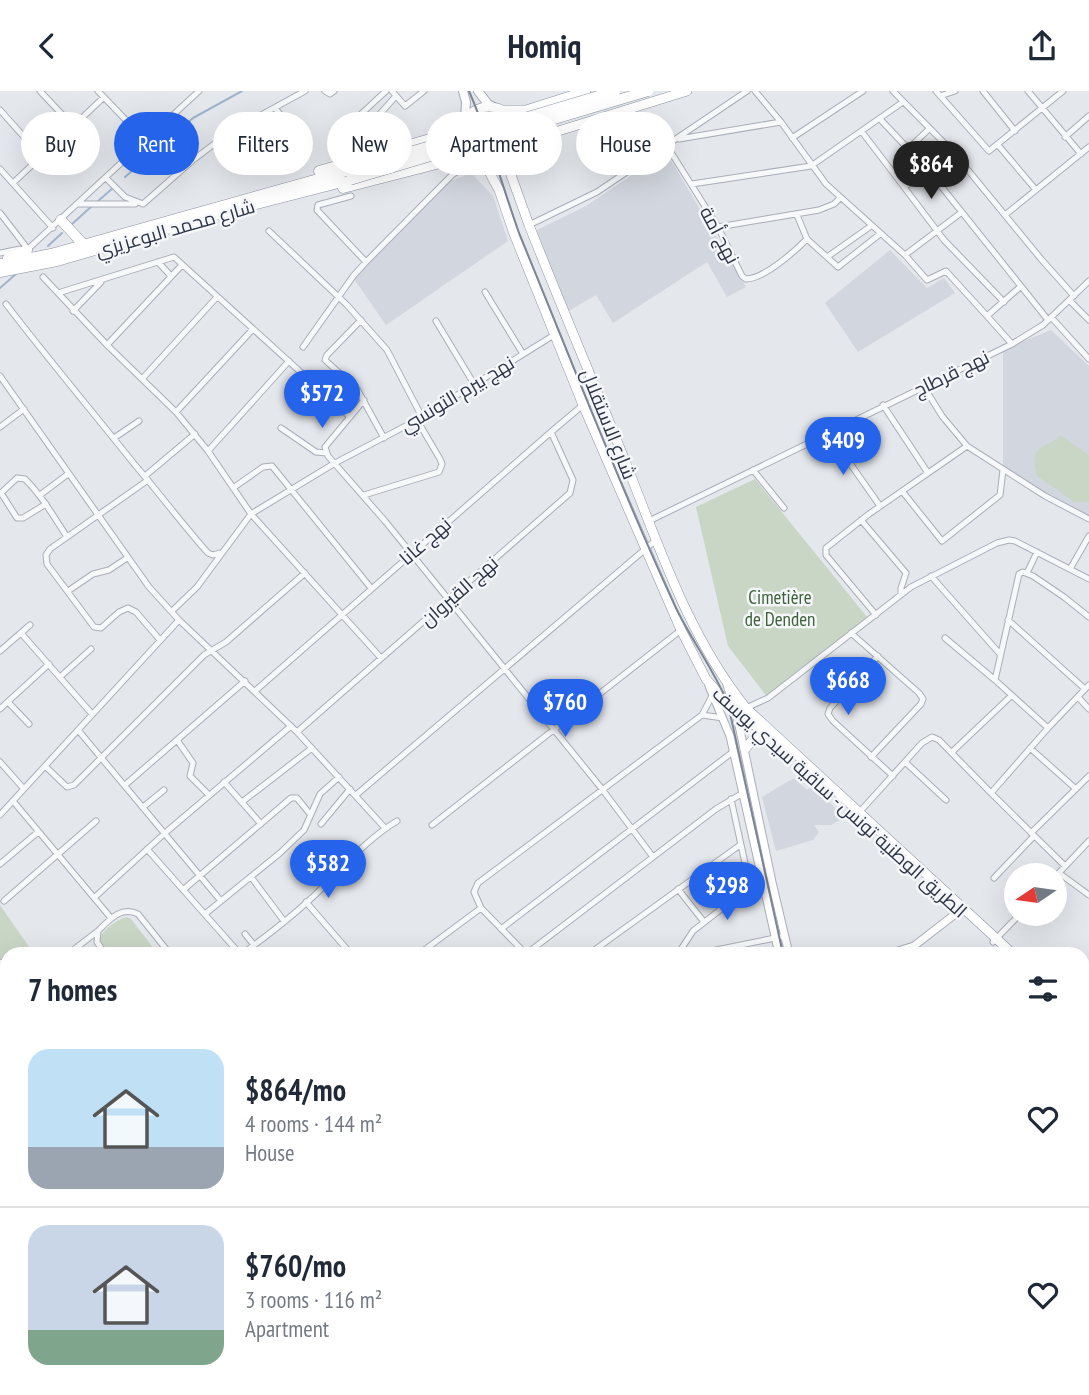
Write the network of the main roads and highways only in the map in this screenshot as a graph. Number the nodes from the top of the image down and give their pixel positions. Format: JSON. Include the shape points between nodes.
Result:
{"nodes":[{"id":1,"x":463,"y":91,"type":"edge"},
{"id":2,"x":478,"y":91,"type":"edge"},
{"id":3,"x":586,"y":91,"type":"edge"},
{"id":4,"x":615,"y":91,"type":"edge"},
{"id":5,"x":648,"y":91,"type":"edge"},
{"id":6,"x":687,"y":91,"type":"edge"},
{"id":7,"x":567,"y":94,"type":"edge"},
{"id":8,"x":497,"y":108,"type":"junction"},
{"id":9,"x":464,"y":112,"type":"edge"},
{"id":10,"x":474,"y":112,"type":"edge"},
{"id":11,"x":502,"y":112,"type":"edge"},
{"id":12,"x":562,"y":129,"type":"edge"},
{"id":13,"x":426,"y":140,"type":"edge"},
{"id":14,"x":426,"y":167,"type":"edge"},
{"id":15,"x":489,"y":175,"type":"edge"},
{"id":16,"x":510,"y":175,"type":"edge"},
{"id":17,"x":346,"y":176,"type":"junction"},
{"id":18,"x":232,"y":206,"type":"junction"},
{"id":19,"x":57,"y":224,"type":"road end"},
{"id":20,"x":83,"y":245,"type":"junction"},
{"id":21,"x":28,"y":249,"type":"road end"},
{"id":22,"x":1,"y":269,"type":"edge"},
{"id":23,"x":706,"y":679,"type":"junction"},
{"id":24,"x":727,"y":684,"type":"joint"},
{"id":25,"x":741,"y":709,"type":"junction"},
{"id":26,"x":766,"y":735,"type":"junction"},
{"id":27,"x":745,"y":749,"type":"junction"},
{"id":28,"x":858,"y":814,"type":"junction"},
{"id":29,"x":961,"y":909,"type":"junction"},
{"id":30,"x":995,"y":940,"type":"junction"},
{"id":31,"x":777,"y":947,"type":"edge"},
{"id":32,"x":787,"y":947,"type":"edge"},
{"id":33,"x":911,"y":947,"type":"edge"},
{"id":34,"x":1000,"y":947,"type":"edge"},
{"id":35,"x":1004,"y":947,"type":"edge"}],
"edges":[{"from":1,"to":9,"type":"main road"},
{"from":2,"to":8,"type":"main road"},
{"from":3,"to":7,"type":"highway"},
{"from":4,"to":17,"type":"highway","bridge":true},
{"from":5,"to":17,"type":"highway","bridge":true},
{"from":6,"to":12,"type":"highway"},
{"from":7,"to":8,"type":"highway","via":[[526,110]]},
{"from":8,"to":10,"type":"highway"},
{"from":8,"to":11,"type":"highway"},
{"from":13,"to":18,"type":"highway","via":[[285,181]]},
{"from":14,"to":18,"type":"highway","via":[[260,208]]},
{"from":15,"to":23,"type":"highway","name":"شارع الاستقلال","via":[[499,190],[583,405]]},
{"from":16,"to":24,"type":"highway","name":"شارع الاستقلال","via":[[691,623]]},
{"from":17,"to":18,"type":"highway","name":"شارع محمد البوعزيزي"},
{"from":18,"to":20,"type":"highway","name":"شارع محمد البوعزيزي"},
{"from":18,"to":22,"type":"highway","name":"شارع محمد البوعزيزي","via":[[57,261]]},
{"from":19,"to":20,"type":"highway"},
{"from":20,"to":22,"type":"highway","name":"شارع محمد البوعزيزي"},
{"from":21,"to":22,"type":"highway"},
{"from":23,"to":25,"type":"highway","name":"الطريق الوطنية تونس - ساقية سيدي يوسف"},
{"from":23,"to":31,"type":"main road","via":[[734,751]]},
{"from":24,"to":25,"type":"highway","name":"الطريق الوطنية تونس - ساقية سيدي يوسف"},
{"from":25,"to":26,"type":"highway","name":"الطريق الوطنية تونس - ساقية سيدي يوسف"},
{"from":25,"to":27,"type":"main road"},
{"from":25,"to":28,"type":"highway","name":"الطريق الوطنية تونس - ساقية سيدي يوسف"},
{"from":26,"to":27,"type":"highway","via":[[754,737]]},
{"from":26,"to":28,"type":"highway","name":"الطريق الوطنية تونس - ساقية سيدي يوسف"},
{"from":27,"to":32,"type":"main road"},
{"from":28,"to":29,"type":"highway","name":"الطريق الوطنية تونس - ساقية سيدي يوسف"},
{"from":29,"to":30,"type":"highway","name":"الطريق الوطنية تونس - ساقية سيدي يوسف"},
{"from":29,"to":33,"type":"main road"},
{"from":30,"to":34,"type":"highway","name":"الطريق الوطنية تونس - ساقية سيدي يوسف"},
{"from":30,"to":35,"type":"highway","name":"الطريق الوطنية تونس - ساقية سيدي يوسف"}]}
